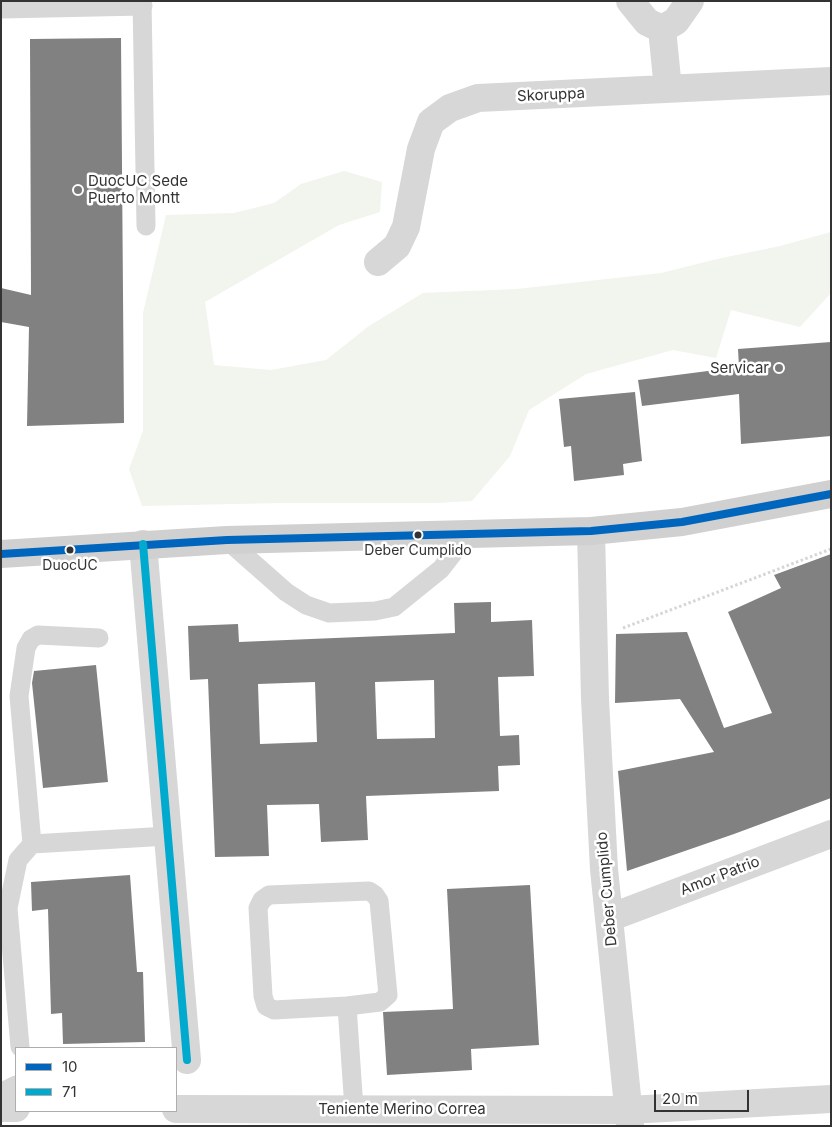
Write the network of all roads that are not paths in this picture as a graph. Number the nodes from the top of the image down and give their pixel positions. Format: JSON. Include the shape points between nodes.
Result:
{"nodes":[{"id":1,"x":630,"y":1,"type":"edge"},
{"id":2,"x":690,"y":1,"type":"edge"},
{"id":3,"x":142,"y":4,"type":"edge"},
{"id":4,"x":1,"y":9,"type":"edge"},
{"id":5,"x":662,"y":29,"type":"junction"},
{"id":6,"x":831,"y":81,"type":"edge"},
{"id":7,"x":668,"y":89,"type":"junction"},
{"id":8,"x":146,"y":226,"type":"dead end"},
{"id":9,"x":378,"y":262,"type":"dead end"},
{"id":10,"x":831,"y":494,"type":"edge"},
{"id":11,"x":590,"y":531,"type":"junction"},
{"id":12,"x":468,"y":534,"type":"junction"},
{"id":13,"x":227,"y":540,"type":"junction"},
{"id":14,"x":143,"y":544,"type":"junction"},
{"id":15,"x":1,"y":554,"type":"edge"},
{"id":16,"x":99,"y":638,"type":"dead end"},
{"id":17,"x":831,"y":834,"type":"edge"},
{"id":18,"x":168,"y":836,"type":"junction"},
{"id":19,"x":32,"y":844,"type":"junction"},
{"id":20,"x":4,"y":909,"type":"edge"},
{"id":21,"x":609,"y":918,"type":"junction"},
{"id":22,"x":347,"y":1006,"type":"junction"},
{"id":23,"x":20,"y":1047,"type":"edge"},
{"id":24,"x":182,"y":1061,"type":"edge"},
{"id":25,"x":15,"y":1086,"type":"edge"},
{"id":26,"x":1,"y":1094,"type":"edge"},
{"id":27,"x":831,"y":1099,"type":"edge"},
{"id":28,"x":1,"y":1108,"type":"edge"},
{"id":29,"x":15,"y":1108,"type":"edge"},
{"id":30,"x":178,"y":1109,"type":"edge"},
{"id":31,"x":354,"y":1109,"type":"junction"},
{"id":32,"x":629,"y":1118,"type":"edge"}],
"edges":[{"from":1,"to":5,"type":"street","via":[[647,22]]},
{"from":2,"to":5,"type":"street","via":[[676,21]]},
{"from":3,"to":4,"type":"lane"},
{"from":3,"to":8,"type":"lane"},
{"from":5,"to":7,"type":"street"},
{"from":6,"to":7,"type":"street","name":"Skoruppa"},
{"from":7,"to":9,"type":"street","name":"Skoruppa","via":[[478,98],[450,108],[431,122],[421,148],[406,227],[397,246]]},
{"from":10,"to":11,"type":"main road","via":[[682,522]]},
{"from":11,"to":12,"type":"main road"},
{"from":11,"to":21,"type":"street","name":"Deber Cumplido","via":[[599,793]]},
{"from":12,"to":13,"type":"main road"},
{"from":12,"to":13,"type":"lane","via":[[441,569],[394,607],[329,612],[306,605],[286,592]]},
{"from":13,"to":14,"type":"main road"},
{"from":14,"to":15,"type":"main road"},
{"from":14,"to":18,"type":"street"},
{"from":16,"to":19,"type":"lane","via":[[38,635],[26,648],[18,696]]},
{"from":17,"to":21,"type":"street","name":"Amor Patrio"},
{"from":18,"to":19,"type":"lane"},
{"from":18,"to":24,"type":"street"},
{"from":19,"to":20,"type":"lane","via":[[18,860]]},
{"from":20,"to":23,"type":"lane"},
{"from":21,"to":32,"type":"street","name":"Deber Cumplido"},
{"from":22,"to":22,"type":"lane","via":[[274,1010],[266,1006],[258,908],[262,900],[269,895],[369,891],[375,895],[379,901],[388,995],[380,1002]]},
{"from":22,"to":31,"type":"lane"},
{"from":25,"to":26,"type":"lane"},
{"from":27,"to":32,"type":"street","name":"Teniente Merino Correa"},
{"from":28,"to":29,"type":"street"},
{"from":30,"to":31,"type":"street","name":"Teniente Merino Correa"},
{"from":31,"to":32,"type":"street","name":"Teniente Merino Correa"}]}
